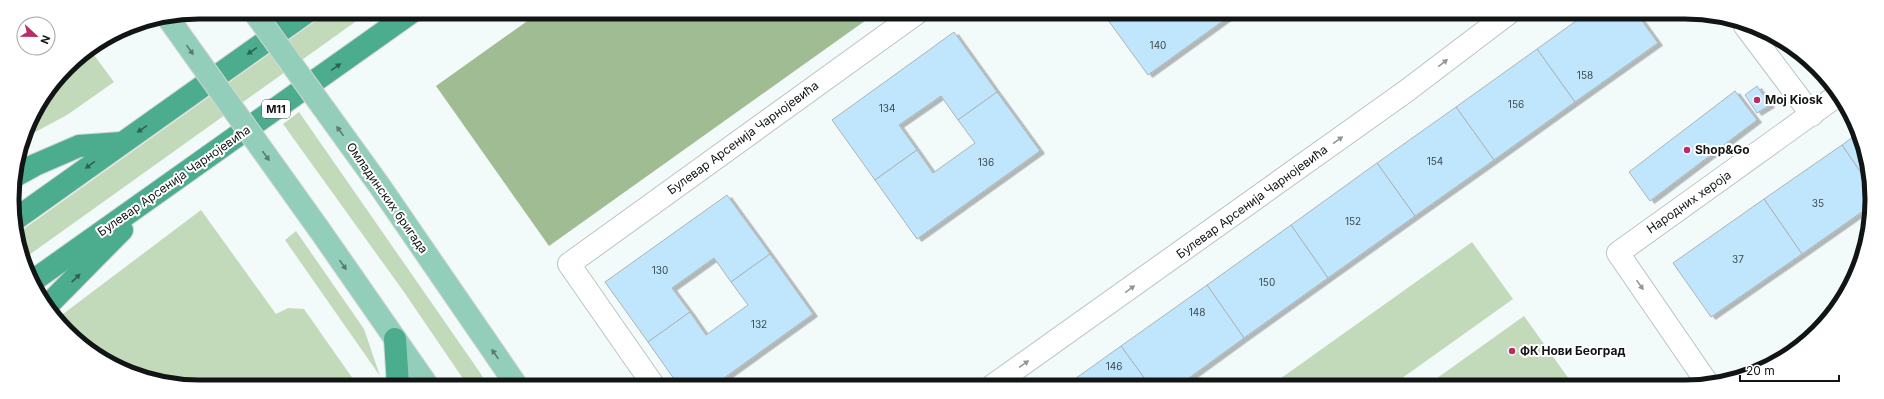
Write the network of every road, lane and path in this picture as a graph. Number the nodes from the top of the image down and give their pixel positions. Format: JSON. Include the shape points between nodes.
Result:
{"nodes":[{"id":1,"x":259,"y":19,"type":"edge"},
{"id":2,"x":297,"y":19,"type":"edge"},
{"id":3,"x":402,"y":19,"type":"edge"},
{"id":4,"x":910,"y":19,"type":"edge"},
{"id":5,"x":1501,"y":19,"type":"edge"},
{"id":6,"x":170,"y":21,"type":"edge"},
{"id":7,"x":1750,"y":32,"type":"edge"},
{"id":8,"x":1835,"y":98,"type":"edge"},
{"id":9,"x":1812,"y":115,"type":"junction"},
{"id":10,"x":121,"y":143,"type":"junction"},
{"id":11,"x":21,"y":173,"type":"edge"},
{"id":12,"x":156,"y":194,"type":"junction"},
{"id":13,"x":20,"y":215,"type":"edge"},
{"id":14,"x":37,"y":278,"type":"edge"},
{"id":15,"x":51,"y":302,"type":"edge"},
{"id":16,"x":395,"y":339,"type":"junction"},
{"id":17,"x":1704,"y":379,"type":"edge"},
{"id":18,"x":398,"y":380,"type":"edge"},
{"id":19,"x":424,"y":380,"type":"edge"},
{"id":20,"x":513,"y":380,"type":"edge"},
{"id":21,"x":650,"y":380,"type":"edge"},
{"id":22,"x":1000,"y":380,"type":"edge"}],
"edges":[{"from":20,"to":1,"type":"main road","name":"Омладинских бригада","one_way":true,"bridge":true,"via":[[379,185]]},
{"from":2,"to":10,"type":"highway","one_way":true},
{"from":12,"to":3,"type":"highway","name":"Булевар Арсенија Чарнојевића","number":"M11","one_way":true},
{"from":4,"to":21,"type":"street","name":"Булевар Арсенија Чарнојевића","via":[[568,264]]},
{"from":22,"to":5,"type":"street","name":"Булевар Арсенија Чарнојевића","one_way":true,"via":[[1405,92]]},
{"from":6,"to":16,"type":"main road","one_way":true,"bridge":true},
{"from":7,"to":9,"type":"street"},
{"from":8,"to":9,"type":"street","name":"Народних хероја"},
{"from":9,"to":17,"type":"street","name":"Народних хероја","one_way":true,"via":[[1618,253]]},
{"from":10,"to":11,"type":"highway","via":[[79,146]]},
{"from":10,"to":13,"type":"highway","one_way":true},
{"from":12,"to":14,"type":"highway","name":"Булевар Арсенија Чарнојевића","number":"M11"},
{"from":15,"to":12,"type":"highway","one_way":true},
{"from":16,"to":18,"type":"highway"},
{"from":16,"to":19,"type":"main road"}]}
